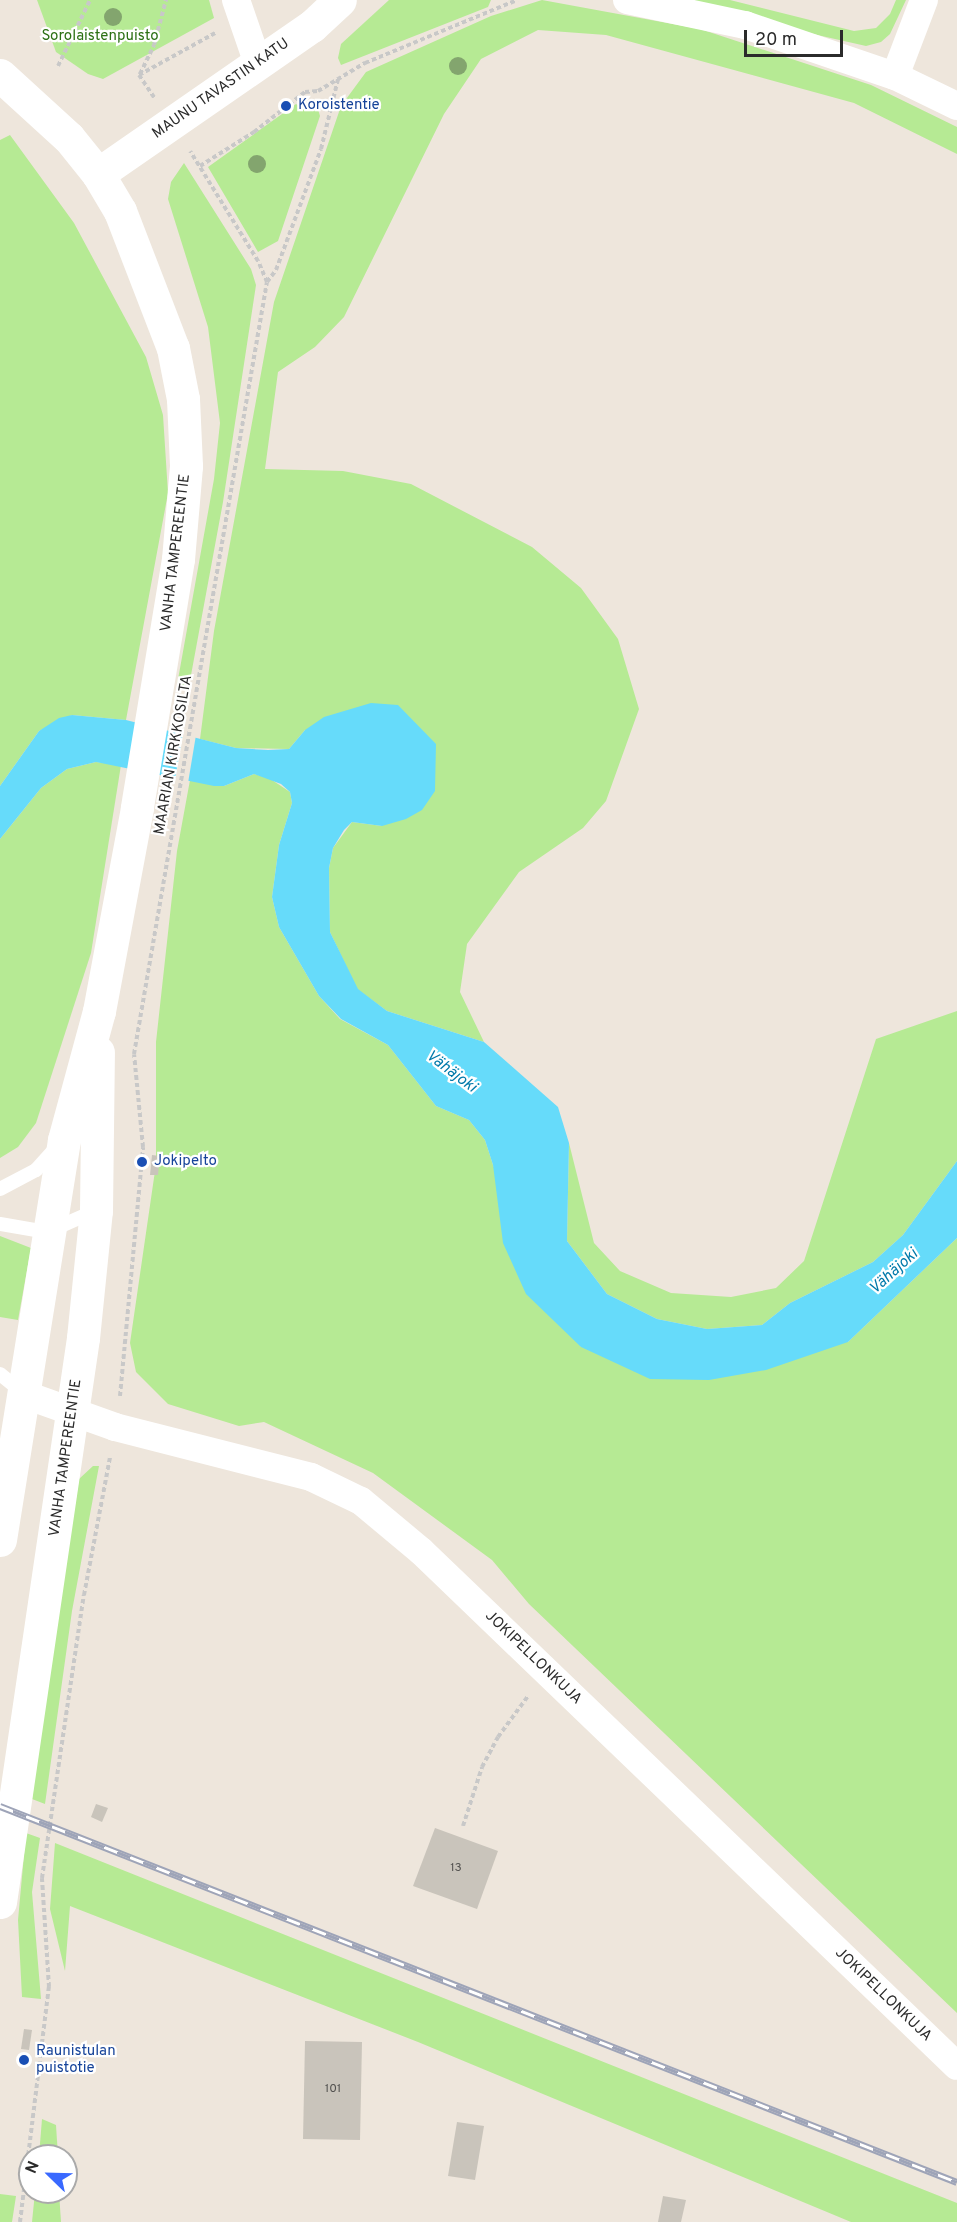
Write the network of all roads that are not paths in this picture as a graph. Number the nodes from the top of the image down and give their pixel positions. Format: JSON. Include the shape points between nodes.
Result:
{"nodes":[{"id":1,"x":236,"y":0,"type":"edge"},
{"id":2,"x":340,"y":0,"type":"edge"},
{"id":3,"x":627,"y":0,"type":"edge"},
{"id":4,"x":924,"y":0,"type":"edge"},
{"id":5,"x":258,"y":64,"type":"junction"},
{"id":6,"x":0,"y":75,"type":"edge"},
{"id":7,"x":895,"y":76,"type":"junction"},
{"id":8,"x":957,"y":106,"type":"edge"},
{"id":9,"x":98,"y":174,"type":"junction"},
{"id":10,"x":99,"y":1011,"type":"junction"},
{"id":11,"x":64,"y":1140,"type":"junction"},
{"id":12,"x":0,"y":1189,"type":"edge"},
{"id":13,"x":96,"y":1211,"type":"junction"},
{"id":14,"x":0,"y":1224,"type":"edge"},
{"id":15,"x":47,"y":1232,"type":"junction"},
{"id":16,"x":12,"y":1384,"type":"edge"},
{"id":17,"x":73,"y":1414,"type":"junction"},
{"id":18,"x":7,"y":1448,"type":"edge"},
{"id":19,"x":0,"y":1540,"type":"edge"},
{"id":20,"x":0,"y":1902,"type":"edge"},
{"id":21,"x":957,"y":2067,"type":"edge"}],
"edges":[{"from":1,"to":5,"type":"street"},
{"from":2,"to":5,"type":"main road","name":"MAUNU TAVASTIN KATU","via":[[312,26]]},
{"from":3,"to":7,"type":"street","via":[[745,26]]},
{"from":4,"to":7,"type":"street"},
{"from":5,"to":9,"type":"main road","name":"MAUNU TAVASTIN KATU"},
{"from":6,"to":9,"type":"main road","name":"VANHA TAMPEREENTIE","via":[[69,138]]},
{"from":7,"to":8,"type":"street"},
{"from":9,"to":10,"type":"main road","name":"VANHA TAMPEREENTIE","via":[[135,244],[173,348],[183,399],[185,500],[159,681]]},
{"from":10,"to":11,"type":"main road","name":"VANHA TAMPEREENTIE"},
{"from":10,"to":13,"type":"main road","name":"VANHA TAMPEREENTIE"},
{"from":11,"to":12,"type":"lane","via":[[36,1170]]},
{"from":11,"to":15,"type":"main road","name":"VANHA TAMPEREENTIE"},
{"from":13,"to":15,"type":"lane"},
{"from":13,"to":17,"type":"main road","name":"VANHA TAMPEREENTIE"},
{"from":14,"to":15,"type":"lane"},
{"from":15,"to":16,"type":"main road","name":"VANHA TAMPEREENTIE"},
{"from":16,"to":17,"type":"street","name":"JOKIPELLONKUJA"},
{"from":16,"to":18,"type":"main road","name":"VANHA TAMPEREENTIE"},
{"from":17,"to":20,"type":"main road","name":"VANHA TAMPEREENTIE"},
{"from":17,"to":21,"type":"street","name":"JOKIPELLONKUJA","via":[[337,1487],[361,1501],[421,1551]]},
{"from":18,"to":19,"type":"main road","name":"VANHA TAMPEREENTIE"}]}
